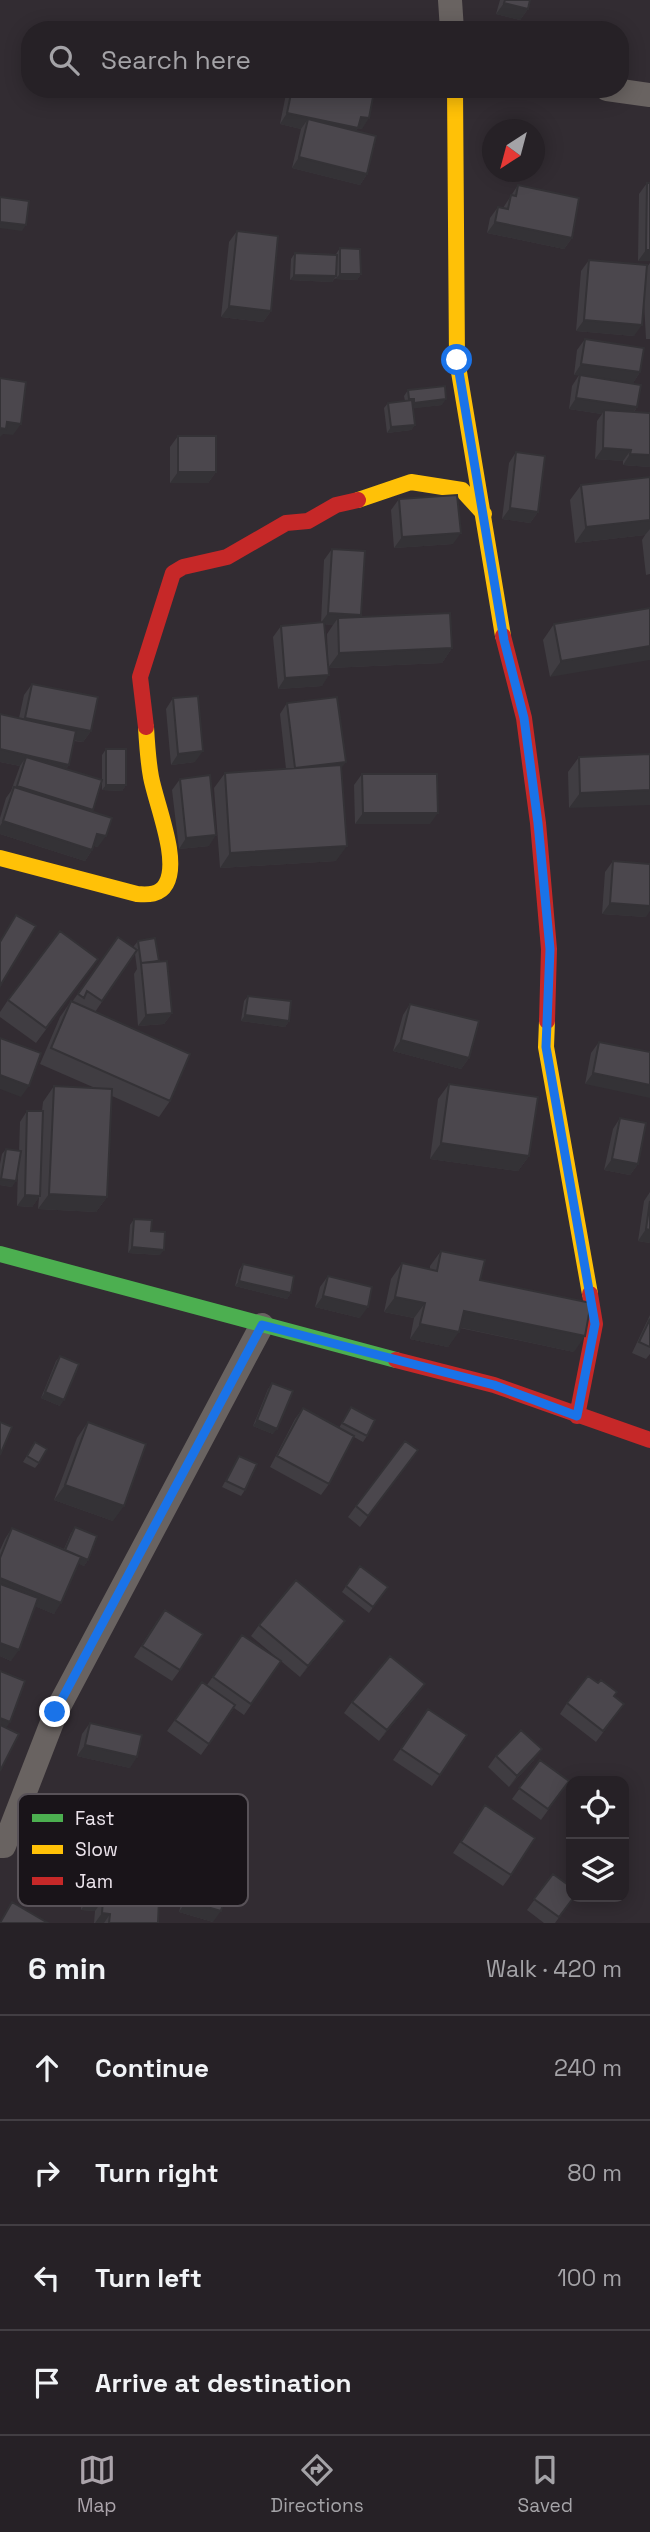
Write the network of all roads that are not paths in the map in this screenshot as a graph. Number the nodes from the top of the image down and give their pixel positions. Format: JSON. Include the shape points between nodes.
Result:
{"nodes":[{"id":1,"x":450,"y":0,"type":"edge"},
{"id":2,"x":451,"y":21,"type":"edge"},
{"id":3,"x":629,"y":92,"type":"edge"},
{"id":4,"x":650,"y":95,"type":"edge"},
{"id":5,"x":455,"y":98,"type":"edge"},
{"id":6,"x":484,"y":514,"type":"junction"},
{"id":7,"x":0,"y":858,"type":"edge"},
{"id":8,"x":0,"y":1254,"type":"edge"},
{"id":9,"x":262,"y":1325,"type":"junction"},
{"id":10,"x":577,"y":1416,"type":"junction"},
{"id":11,"x":650,"y":1440,"type":"edge"},
{"id":12,"x":24,"y":1794,"type":"edge"},
{"id":13,"x":18,"y":1809,"type":"edge"},
{"id":14,"x":0,"y":1846,"type":"edge"}],
"edges":[{"from":1,"to":2,"type":"street"},
{"from":3,"to":4,"type":"street"},
{"from":5,"to":6,"type":"street","via":[[457,360]]},
{"from":6,"to":7,"type":"street","via":[[462,491],[411,482],[336,505],[308,521],[286,523],[227,557],[173,573],[140,677],[151,776],[171,859],[168,882],[162,890],[137,894]]},
{"from":6,"to":10,"type":"street","via":[[504,640],[526,731],[550,949],[546,1047],[595,1324]]},
{"from":8,"to":9,"type":"street"},
{"from":9,"to":10,"type":"street","via":[[494,1385]]},
{"from":9,"to":12,"type":"street","via":[[55,1712]]},
{"from":10,"to":11,"type":"street"},
{"from":13,"to":14,"type":"street","via":[[4,1846]]}]}
